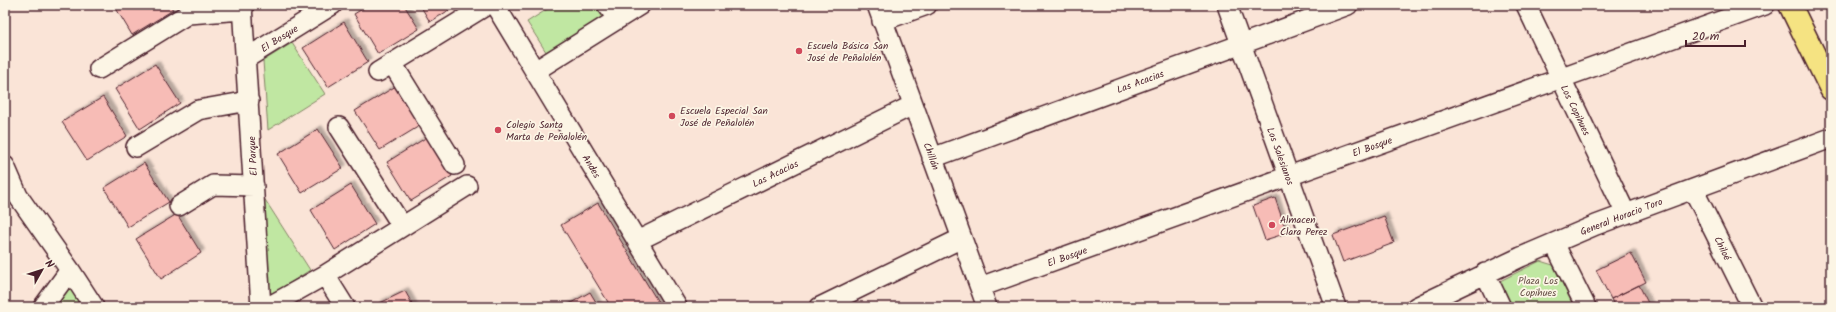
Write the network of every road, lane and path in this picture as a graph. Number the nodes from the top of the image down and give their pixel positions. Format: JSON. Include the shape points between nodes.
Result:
{"nodes":[{"id":1,"x":332,"y":5,"type":"edge"},
{"id":2,"x":487,"y":5,"type":"edge"},
{"id":3,"x":495,"y":5,"type":"edge"},
{"id":4,"x":640,"y":5,"type":"edge"},
{"id":5,"x":927,"y":5,"type":"edge"},
{"id":6,"x":1227,"y":5,"type":"edge"},
{"id":7,"x":1348,"y":5,"type":"edge"},
{"id":8,"x":1526,"y":5,"type":"edge"},
{"id":9,"x":1765,"y":5,"type":"edge"},
{"id":10,"x":1790,"y":5,"type":"edge"},
{"id":11,"x":242,"y":7,"type":"edge"},
{"id":12,"x":612,"y":12,"type":"edge"},
{"id":13,"x":879,"y":13,"type":"edge"},
{"id":14,"x":1241,"y":44,"type":"junction"},
{"id":15,"x":246,"y":58,"type":"junction"},
{"id":16,"x":99,"y":69,"type":"dead end"},
{"id":17,"x":535,"y":71,"type":"junction"},
{"id":18,"x":1561,"y":78,"type":"junction"},
{"id":19,"x":1831,"y":89,"type":"edge"},
{"id":20,"x":249,"y":101,"type":"junction"},
{"id":21,"x":913,"y":105,"type":"junction"},
{"id":22,"x":340,"y":127,"type":"dead end"},
{"id":23,"x":1831,"y":138,"type":"edge"},
{"id":24,"x":136,"y":147,"type":"dead end"},
{"id":25,"x":932,"y":158,"type":"junction"},
{"id":26,"x":455,"y":165,"type":"dead end"},
{"id":27,"x":5,"y":166,"type":"edge"},
{"id":28,"x":1289,"y":176,"type":"junction"},
{"id":29,"x":254,"y":186,"type":"junction"},
{"id":30,"x":467,"y":186,"type":"dead end"},
{"id":31,"x":1693,"y":189,"type":"junction"},
{"id":32,"x":11,"y":192,"type":"edge"},
{"id":33,"x":179,"y":206,"type":"dead end"},
{"id":34,"x":1626,"y":214,"type":"junction"},
{"id":35,"x":402,"y":226,"type":"junction"},
{"id":36,"x":962,"y":238,"type":"junction"},
{"id":37,"x":637,"y":241,"type":"junction"},
{"id":38,"x":1554,"y":243,"type":"junction"},
{"id":39,"x":70,"y":270,"type":"junction"},
{"id":40,"x":1485,"y":273,"type":"junction"},
{"id":41,"x":325,"y":274,"type":"junction"},
{"id":42,"x":980,"y":287,"type":"junction"},
{"id":43,"x":43,"y":307,"type":"edge"},
{"id":44,"x":94,"y":307,"type":"edge"},
{"id":45,"x":260,"y":307,"type":"edge"},
{"id":46,"x":268,"y":307,"type":"edge"},
{"id":47,"x":345,"y":307,"type":"edge"},
{"id":48,"x":677,"y":307,"type":"edge"},
{"id":49,"x":820,"y":307,"type":"edge"},
{"id":50,"x":987,"y":307,"type":"edge"},
{"id":51,"x":1336,"y":307,"type":"edge"},
{"id":52,"x":1416,"y":307,"type":"edge"},
{"id":53,"x":1502,"y":307,"type":"edge"},
{"id":54,"x":1586,"y":307,"type":"edge"},
{"id":55,"x":1752,"y":307,"type":"edge"}],
"edges":[{"from":1,"to":15,"type":"street","name":"El Bosque"},
{"from":2,"to":26,"type":"street","via":[[385,67]]},
{"from":3,"to":17,"type":"street","name":"Andes"},
{"from":4,"to":12,"type":"street"},
{"from":5,"to":13,"type":"street"},
{"from":6,"to":14,"type":"street","name":"Los Salesianos"},
{"from":7,"to":14,"type":"street","name":"Las Acacias"},
{"from":8,"to":18,"type":"street","name":"Los Copihues"},
{"from":9,"to":18,"type":"street","name":"El Bosque"},
{"from":10,"to":19,"type":"main road"},
{"from":11,"to":15,"type":"street","name":"El Parque"},
{"from":11,"to":16,"type":"street","via":[[188,14]]},
{"from":12,"to":17,"type":"street"},
{"from":13,"to":21,"type":"street","name":"Chillán"},
{"from":14,"to":25,"type":"street","name":"Las Acacias"},
{"from":14,"to":28,"type":"street","name":"Los Salesianos"},
{"from":15,"to":20,"type":"street","name":"El Parque"},
{"from":17,"to":37,"type":"street","name":"Andes"},
{"from":18,"to":28,"type":"street","name":"El Bosque"},
{"from":18,"to":34,"type":"street","name":"Los Copihues"},
{"from":20,"to":24,"type":"street","via":[[198,110]]},
{"from":20,"to":29,"type":"street","name":"El Parque"},
{"from":21,"to":25,"type":"street","name":"Chillán"},
{"from":21,"to":37,"type":"street","name":"Las Acacias"},
{"from":22,"to":35,"type":"street"},
{"from":23,"to":31,"type":"street","name":"General Horacio Toro"},
{"from":25,"to":36,"type":"street","name":"Chillán"},
{"from":27,"to":32,"type":"street"},
{"from":28,"to":42,"type":"street","name":"El Bosque"},
{"from":28,"to":51,"type":"street","name":"Los Salesianos"},
{"from":29,"to":33,"type":"street","via":[[213,185]]},
{"from":29,"to":45,"type":"street","name":"El Parque"},
{"from":30,"to":35,"type":"street"},
{"from":31,"to":34,"type":"street","name":"General Horacio Toro"},
{"from":31,"to":55,"type":"street","name":"Chiloé"},
{"from":32,"to":39,"type":"street"},
{"from":34,"to":38,"type":"street","name":"General Horacio Toro"},
{"from":35,"to":41,"type":"street"},
{"from":36,"to":42,"type":"street","name":"Chillán"},
{"from":36,"to":49,"type":"street"},
{"from":37,"to":48,"type":"street","name":"Andes"},
{"from":38,"to":40,"type":"street","name":"General Horacio Toro"},
{"from":38,"to":54,"type":"street"},
{"from":39,"to":43,"type":"street"},
{"from":39,"to":44,"type":"street"},
{"from":40,"to":52,"type":"street","name":"General Horacio Toro"},
{"from":40,"to":53,"type":"street"},
{"from":41,"to":46,"type":"street"},
{"from":41,"to":47,"type":"street"},
{"from":42,"to":50,"type":"street","name":"Chillán"}]}
